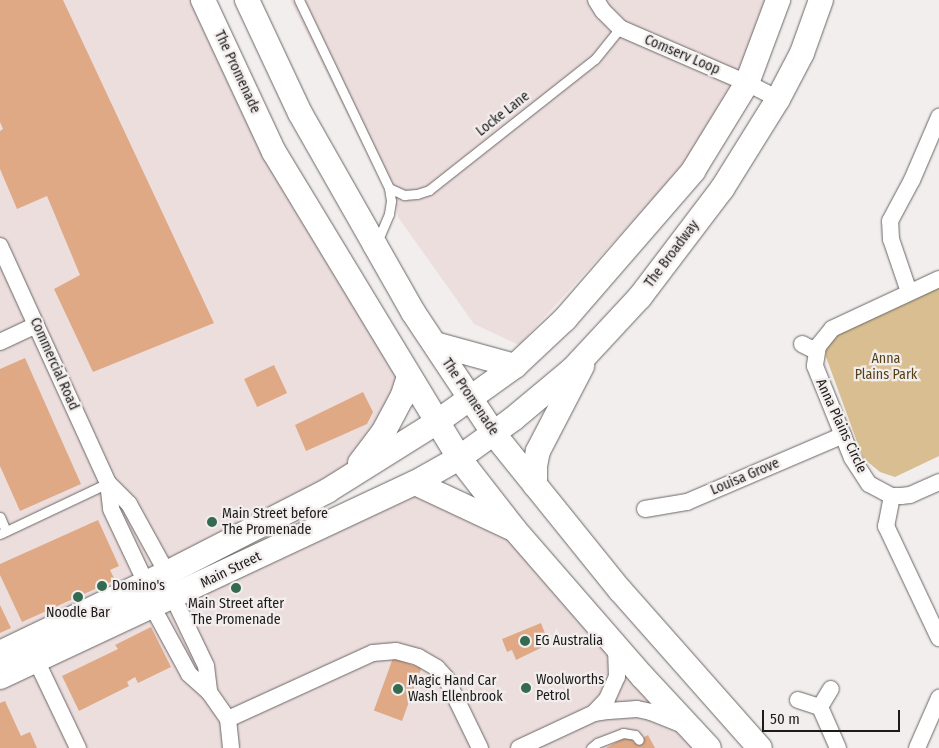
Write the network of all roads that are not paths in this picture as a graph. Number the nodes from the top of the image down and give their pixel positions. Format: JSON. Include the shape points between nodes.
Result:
{"nodes":[{"id":1,"x":203,"y":0,"type":"edge"},
{"id":2,"x":247,"y":0,"type":"edge"},
{"id":3,"x":299,"y":0,"type":"edge"},
{"id":4,"x":596,"y":0,"type":"edge"},
{"id":5,"x":778,"y":0,"type":"edge"},
{"id":6,"x":821,"y":0,"type":"edge"},
{"id":7,"x":620,"y":28,"type":"junction"},
{"id":8,"x":747,"y":82,"type":"junction"},
{"id":9,"x":778,"y":99,"type":"junction"},
{"id":10,"x":938,"y":124,"type":"edge"},
{"id":11,"x":389,"y":188,"type":"junction"},
{"id":12,"x":375,"y":245,"type":"junction"},
{"id":13,"x":0,"y":246,"type":"edge"},
{"id":14,"x":939,"y":280,"type":"edge"},
{"id":15,"x":909,"y":292,"type":"junction"},
{"id":16,"x":36,"y":325,"type":"junction"},
{"id":17,"x":0,"y":342,"type":"edge"},
{"id":18,"x":434,"y":344,"type":"junction"},
{"id":19,"x":802,"y":344,"type":"dead end"},
{"id":20,"x":590,"y":351,"type":"junction"},
{"id":21,"x":816,"y":352,"type":"junction"},
{"id":22,"x":515,"y":366,"type":"junction"},
{"id":23,"x":409,"y":376,"type":"junction"},
{"id":24,"x":471,"y":399,"type":"junction"},
{"id":25,"x":437,"y":422,"type":"junction"},
{"id":26,"x":494,"y":434,"type":"junction"},
{"id":27,"x":843,"y":435,"type":"junction"},
{"id":28,"x":459,"y":458,"type":"junction"},
{"id":29,"x":350,"y":476,"type":"junction"},
{"id":30,"x":939,"y":482,"type":"edge"},
{"id":31,"x":108,"y":483,"type":"junction"},
{"id":32,"x":415,"y":483,"type":"junction"},
{"id":33,"x":535,"y":486,"type":"junction"},
{"id":34,"x":892,"y":496,"type":"junction"},
{"id":35,"x":645,"y":509,"type":"dead end"},
{"id":36,"x":0,"y":517,"type":"edge"},
{"id":37,"x":515,"y":530,"type":"junction"},
{"id":38,"x":3,"y":532,"type":"edge"},
{"id":39,"x":167,"y":573,"type":"junction"},
{"id":40,"x":146,"y":583,"type":"junction"},
{"id":41,"x":162,"y":601,"type":"junction"},
{"id":42,"x":939,"y":638,"type":"edge"},
{"id":43,"x":616,"y":646,"type":"junction"},
{"id":44,"x":0,"y":654,"type":"edge"},
{"id":45,"x":36,"y":660,"type":"junction"},
{"id":46,"x":0,"y":678,"type":"edge"},
{"id":47,"x":830,"y":689,"type":"dead end"},
{"id":48,"x":209,"y":692,"type":"junction"},
{"id":49,"x":939,"y":698,"type":"edge"},
{"id":50,"x":798,"y":700,"type":"dead end"},
{"id":51,"x":820,"y":707,"type":"junction"},
{"id":52,"x":594,"y":714,"type":"junction"},
{"id":53,"x":228,"y":719,"type":"junction"},
{"id":54,"x":688,"y":727,"type":"junction"},
{"id":55,"x":638,"y":740,"type":"dead end"},
{"id":56,"x":78,"y":748,"type":"edge"},
{"id":57,"x":231,"y":748,"type":"edge"},
{"id":58,"x":480,"y":748,"type":"edge"},
{"id":59,"x":519,"y":748,"type":"edge"},
{"id":60,"x":590,"y":748,"type":"edge"},
{"id":61,"x":710,"y":748,"type":"edge"},
{"id":62,"x":760,"y":748,"type":"edge"},
{"id":63,"x":838,"y":748,"type":"edge"},
{"id":64,"x":917,"y":748,"type":"edge"}],
"edges":[{"from":1,"to":23,"type":"main road","name":"The Promenade","via":[[274,152]]},
{"from":2,"to":12,"type":"main road","name":"The Promenade","via":[[300,113]]},
{"from":3,"to":11,"type":"lane"},
{"from":4,"to":7,"type":"street","name":"Comserv Loop"},
{"from":5,"to":8,"type":"main road"},
{"from":6,"to":9,"type":"main road","name":"The Broadway","via":[[802,53]]},
{"from":7,"to":8,"type":"street","name":"Comserv Loop"},
{"from":7,"to":11,"type":"lane","name":"Locke Lane","via":[[595,59],[429,190],[404,195]]},
{"from":8,"to":9,"type":"street","name":"Comserv Loop"},
{"from":8,"to":22,"type":"main road","via":[[692,171],[565,319]]},
{"from":9,"to":20,"type":"main road","name":"The Broadway","via":[[722,189],[640,296]]},
{"from":10,"to":15,"type":"street","via":[[890,221],[891,239]]},
{"from":11,"to":12,"type":"lane","via":[[389,214]]},
{"from":12,"to":18,"type":"main road","name":"The Promenade"},
{"from":13,"to":16,"type":"street","name":"Commercial Road"},
{"from":14,"to":15,"type":"street"},
{"from":15,"to":21,"type":"street","via":[[832,329]]},
{"from":16,"to":17,"type":"street"},
{"from":16,"to":31,"type":"street","name":"Commercial Road"},
{"from":18,"to":22,"type":"main road"},
{"from":18,"to":24,"type":"main road","name":"The Promenade"},
{"from":19,"to":21,"type":"street"},
{"from":20,"to":26,"type":"main road","name":"The Broadway"},
{"from":20,"to":33,"type":"main road","via":[[538,451]]},
{"from":21,"to":27,"type":"street","name":"Anna Plains Circle","via":[[816,373]]},
{"from":22,"to":24,"type":"main road"},
{"from":23,"to":25,"type":"main road","name":"The Promenade"},
{"from":23,"to":29,"type":"main road","via":[[384,433]]},
{"from":24,"to":25,"type":"main road"},
{"from":24,"to":26,"type":"main road","name":"The Promenade"},
{"from":25,"to":28,"type":"main road","name":"The Promenade"},
{"from":25,"to":29,"type":"main road","name":"Main Street"},
{"from":26,"to":28,"type":"main road","name":"The Broadway"},
{"from":26,"to":33,"type":"main road","name":"The Promenade"},
{"from":27,"to":34,"type":"street","name":"Anna Plains Circle","via":[[852,458],[869,484]]},
{"from":27,"to":35,"type":"street","name":"Louisa Grove","via":[[686,502]]},
{"from":28,"to":32,"type":"main road","name":"Main Street"},
{"from":28,"to":37,"type":"main road","name":"The Promenade"},
{"from":29,"to":39,"type":"main road","name":"Main Street"},
{"from":30,"to":34,"type":"street","via":[[910,495]]},
{"from":31,"to":38,"type":"lane"},
{"from":31,"to":39,"type":"street","name":"Commercial Road","via":[[129,504]]},
{"from":31,"to":40,"type":"street","name":"Commercial Road","via":[[111,509]]},
{"from":32,"to":37,"type":"main road"},
{"from":32,"to":41,"type":"main road","name":"Main Street"},
{"from":33,"to":62,"type":"main road","name":"The Promenade","via":[[620,590]]},
{"from":34,"to":42,"type":"street","via":[[886,526]]},
{"from":36,"to":38,"type":"lane"},
{"from":37,"to":43,"type":"main road","name":"The Promenade"},
{"from":39,"to":40,"type":"main road","name":"Main Street"},
{"from":39,"to":41,"type":"street","name":"Commercial Road"},
{"from":40,"to":41,"type":"street","name":"Commercial Road"},
{"from":40,"to":44,"type":"main road","name":"Main Street"},
{"from":41,"to":45,"type":"main road","name":"Main Street"},
{"from":41,"to":48,"type":"street","via":[[206,666]]},
{"from":41,"to":48,"type":"street","via":[[189,674]]},
{"from":43,"to":52,"type":"street","via":[[617,677],[607,699]]},
{"from":43,"to":54,"type":"main road","name":"The Promenade"},
{"from":45,"to":46,"type":"main road","name":"Main Street"},
{"from":45,"to":56,"type":"street"},
{"from":47,"to":51,"type":"street"},
{"from":48,"to":53,"type":"street"},
{"from":49,"to":64,"type":"street"},
{"from":50,"to":51,"type":"street"},
{"from":51,"to":63,"type":"street"},
{"from":52,"to":54,"type":"street","via":[[637,709]]},
{"from":52,"to":59,"type":"street"},
{"from":53,"to":57,"type":"street"},
{"from":53,"to":58,"type":"street","via":[[373,653],[396,651],[418,657],[437,668],[446,678]]},
{"from":54,"to":61,"type":"main road","name":"The Promenade"},
{"from":55,"to":60,"type":"lane","via":[[635,735],[623,733]]}]}
